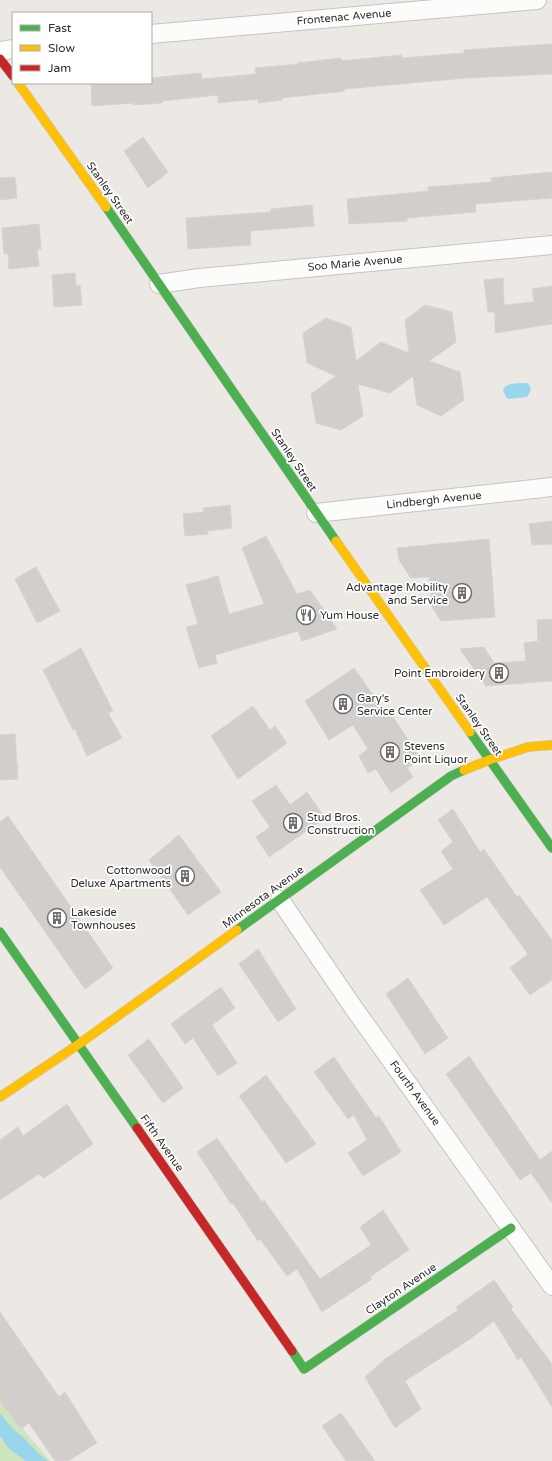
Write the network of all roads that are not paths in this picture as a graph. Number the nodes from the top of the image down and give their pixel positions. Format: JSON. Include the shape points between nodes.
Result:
{"nodes":[{"id":1,"x":537,"y":0,"type":"edge"},
{"id":2,"x":152,"y":34,"type":"edge"},
{"id":3,"x":12,"y":48,"type":"edge"},
{"id":4,"x":0,"y":51,"type":"edge"},
{"id":5,"x":0,"y":59,"type":"edge"},
{"id":6,"x":12,"y":75,"type":"edge"},
{"id":7,"x":19,"y":84,"type":"edge"},
{"id":8,"x":552,"y":244,"type":"edge"},
{"id":9,"x":159,"y":284,"type":"junction"},
{"id":10,"x":552,"y":487,"type":"edge"},
{"id":11,"x":316,"y":513,"type":"junction"},
{"id":12,"x":552,"y":745,"type":"edge"},
{"id":13,"x":489,"y":760,"type":"junction"},
{"id":14,"x":552,"y":848,"type":"edge"},
{"id":15,"x":280,"y":900,"type":"junction"},
{"id":16,"x":0,"y":932,"type":"edge"},
{"id":17,"x":79,"y":1044,"type":"junction"},
{"id":18,"x":0,"y":1097,"type":"edge"},
{"id":19,"x":511,"y":1228,"type":"junction"},
{"id":20,"x":552,"y":1286,"type":"edge"},
{"id":21,"x":304,"y":1369,"type":"joint"}],
"edges":[{"from":1,"to":2,"type":"street","name":"Frontenac Avenue"},
{"from":3,"to":4,"type":"street"},
{"from":5,"to":6,"type":"street"},
{"from":7,"to":9,"type":"street","name":"Stanley Street"},
{"from":8,"to":9,"type":"street","name":"Soo Marie Avenue"},
{"from":9,"to":11,"type":"street","name":"Stanley Street"},
{"from":10,"to":11,"type":"street","name":"Lindbergh Avenue"},
{"from":11,"to":13,"type":"street","name":"Stanley Street"},
{"from":12,"to":13,"type":"street","name":"Minnesota Avenue","via":[[528,747]]},
{"from":13,"to":14,"type":"street","name":"Stanley Street"},
{"from":13,"to":15,"type":"street","name":"Minnesota Avenue","via":[[445,780]]},
{"from":15,"to":17,"type":"street","name":"Minnesota Avenue"},
{"from":15,"to":19,"type":"street","name":"Fourth Avenue"},
{"from":16,"to":17,"type":"street","name":"Fifth Avenue"},
{"from":17,"to":18,"type":"street","name":"Minnesota Avenue"},
{"from":17,"to":21,"type":"street","name":"Fifth Avenue"},
{"from":19,"to":20,"type":"street","name":"Fourth Avenue"},
{"from":19,"to":21,"type":"street","name":"Clayton Avenue"}]}
